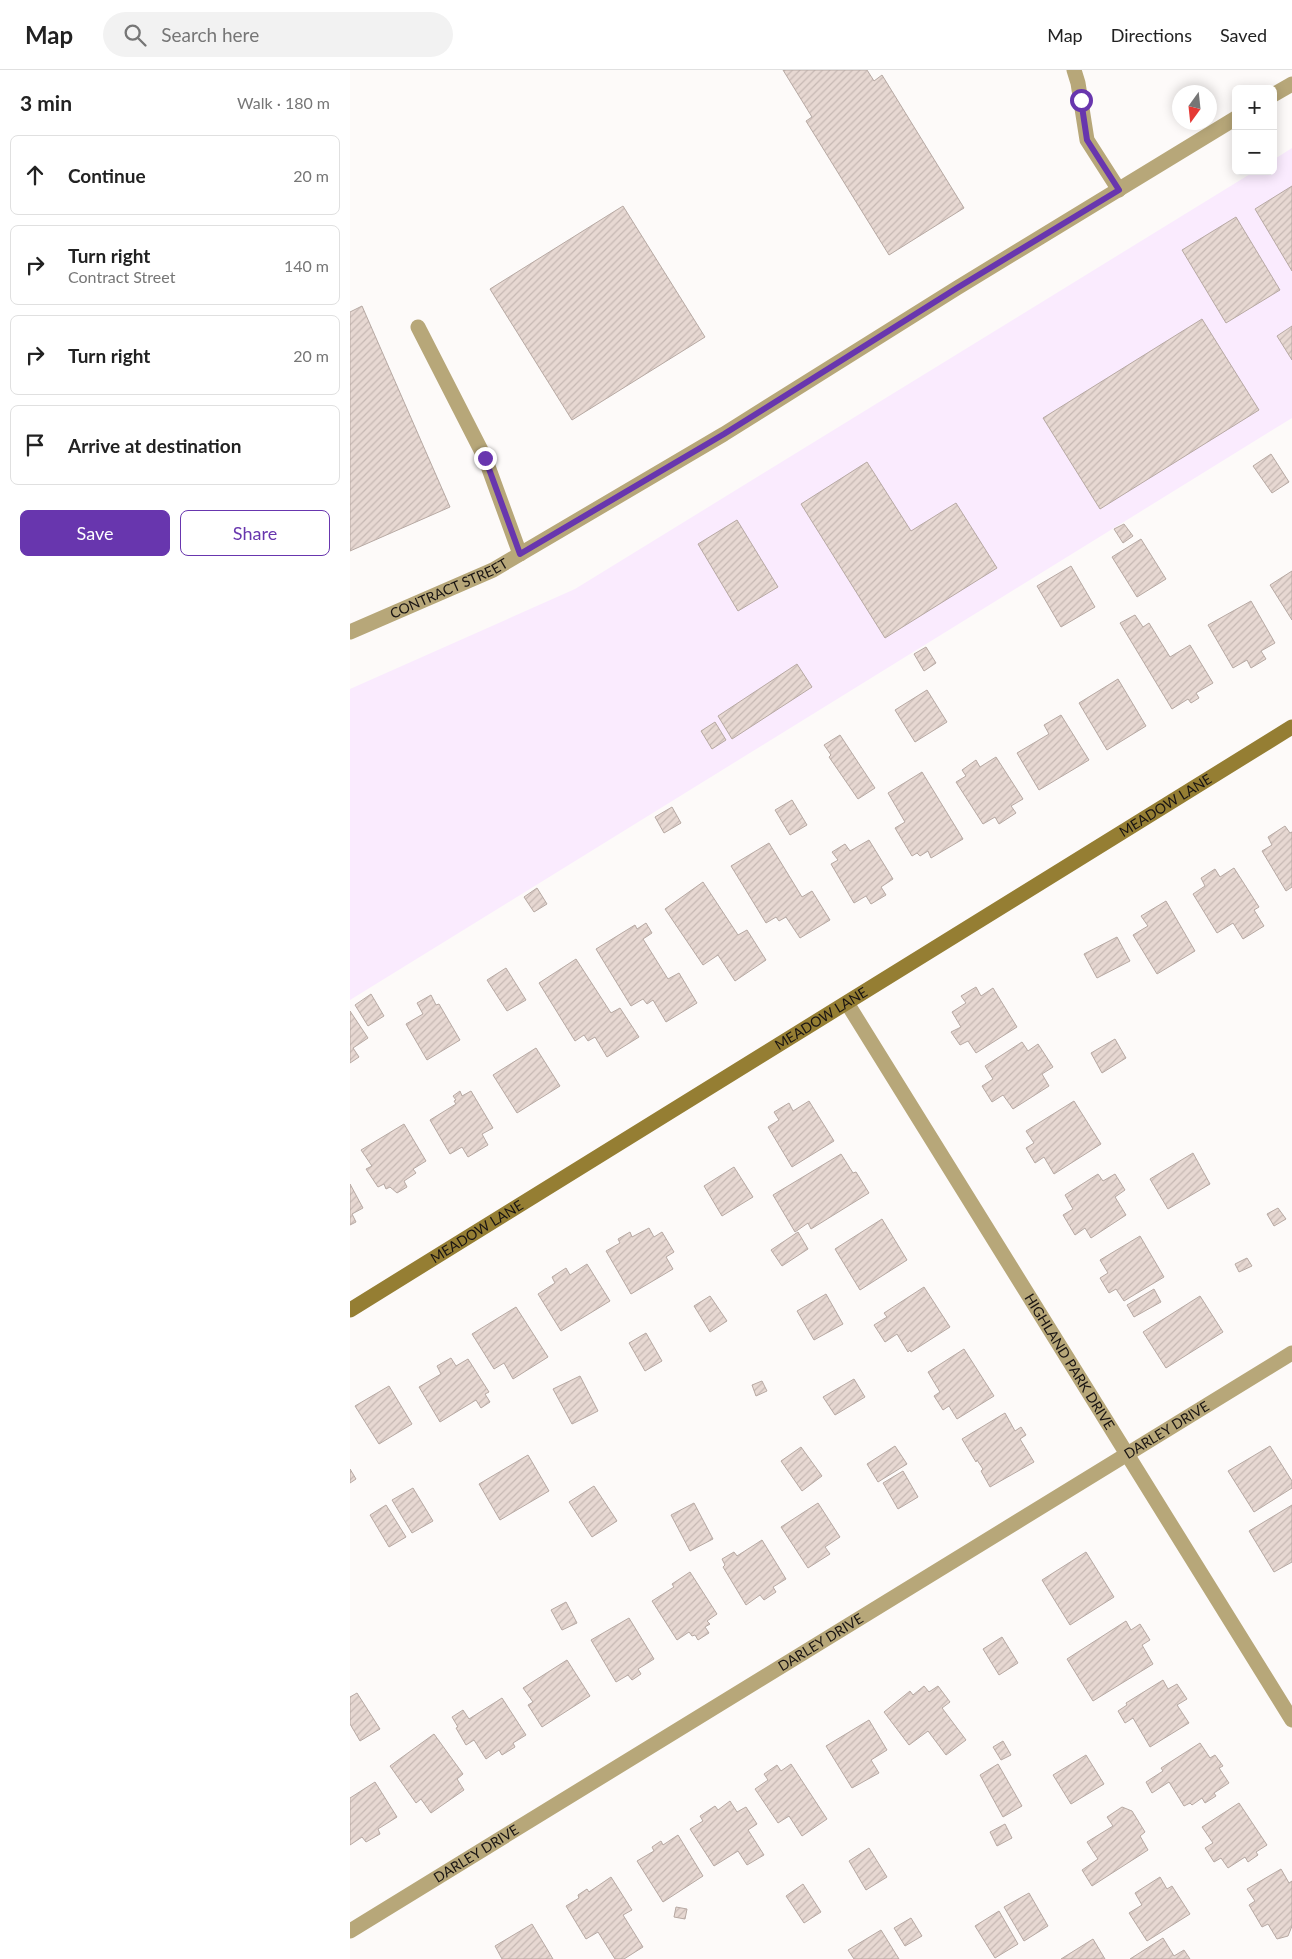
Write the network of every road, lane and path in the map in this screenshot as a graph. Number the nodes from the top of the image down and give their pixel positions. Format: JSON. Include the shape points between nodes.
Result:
{"nodes":[{"id":1,"x":1074,"y":70,"type":"edge"},
{"id":2,"x":1292,"y":84,"type":"edge"},
{"id":3,"x":1277,"y":93,"type":"edge"},
{"id":4,"x":1232,"y":120,"type":"edge"},
{"id":5,"x":1119,"y":190,"type":"junction"},
{"id":6,"x":418,"y":327,"type":"dead end"},
{"id":7,"x":520,"y":554,"type":"junction"},
{"id":8,"x":350,"y":632,"type":"edge"},
{"id":9,"x":1292,"y":727,"type":"edge"},
{"id":10,"x":847,"y":1003,"type":"junction"},
{"id":11,"x":350,"y":1310,"type":"edge"},
{"id":12,"x":1292,"y":1353,"type":"edge"},
{"id":13,"x":1127,"y":1454,"type":"junction"},
{"id":14,"x":1292,"y":1720,"type":"edge"},
{"id":15,"x":350,"y":1931,"type":"edge"}],
"edges":[{"from":1,"to":5,"type":"street","via":[[1087,140]]},
{"from":2,"to":3,"type":"street"},
{"from":4,"to":5,"type":"street","name":"CONTRACT STREET"},
{"from":5,"to":7,"type":"street","name":"CONTRACT STREET","via":[[724,434]]},
{"from":6,"to":7,"type":"street","via":[[485,458]]},
{"from":7,"to":8,"type":"street","name":"CONTRACT STREET","via":[[493,570]]},
{"from":9,"to":10,"type":"street","name":"MEADOW LANE"},
{"from":10,"to":11,"type":"street","name":"MEADOW LANE"},
{"from":10,"to":13,"type":"street","name":"HIGHLAND PARK DRIVE"},
{"from":12,"to":13,"type":"street","name":"DARLEY DRIVE"},
{"from":13,"to":14,"type":"street","name":"HIGHLAND PARK DRIVE"},
{"from":13,"to":15,"type":"street","name":"DARLEY DRIVE"}]}
